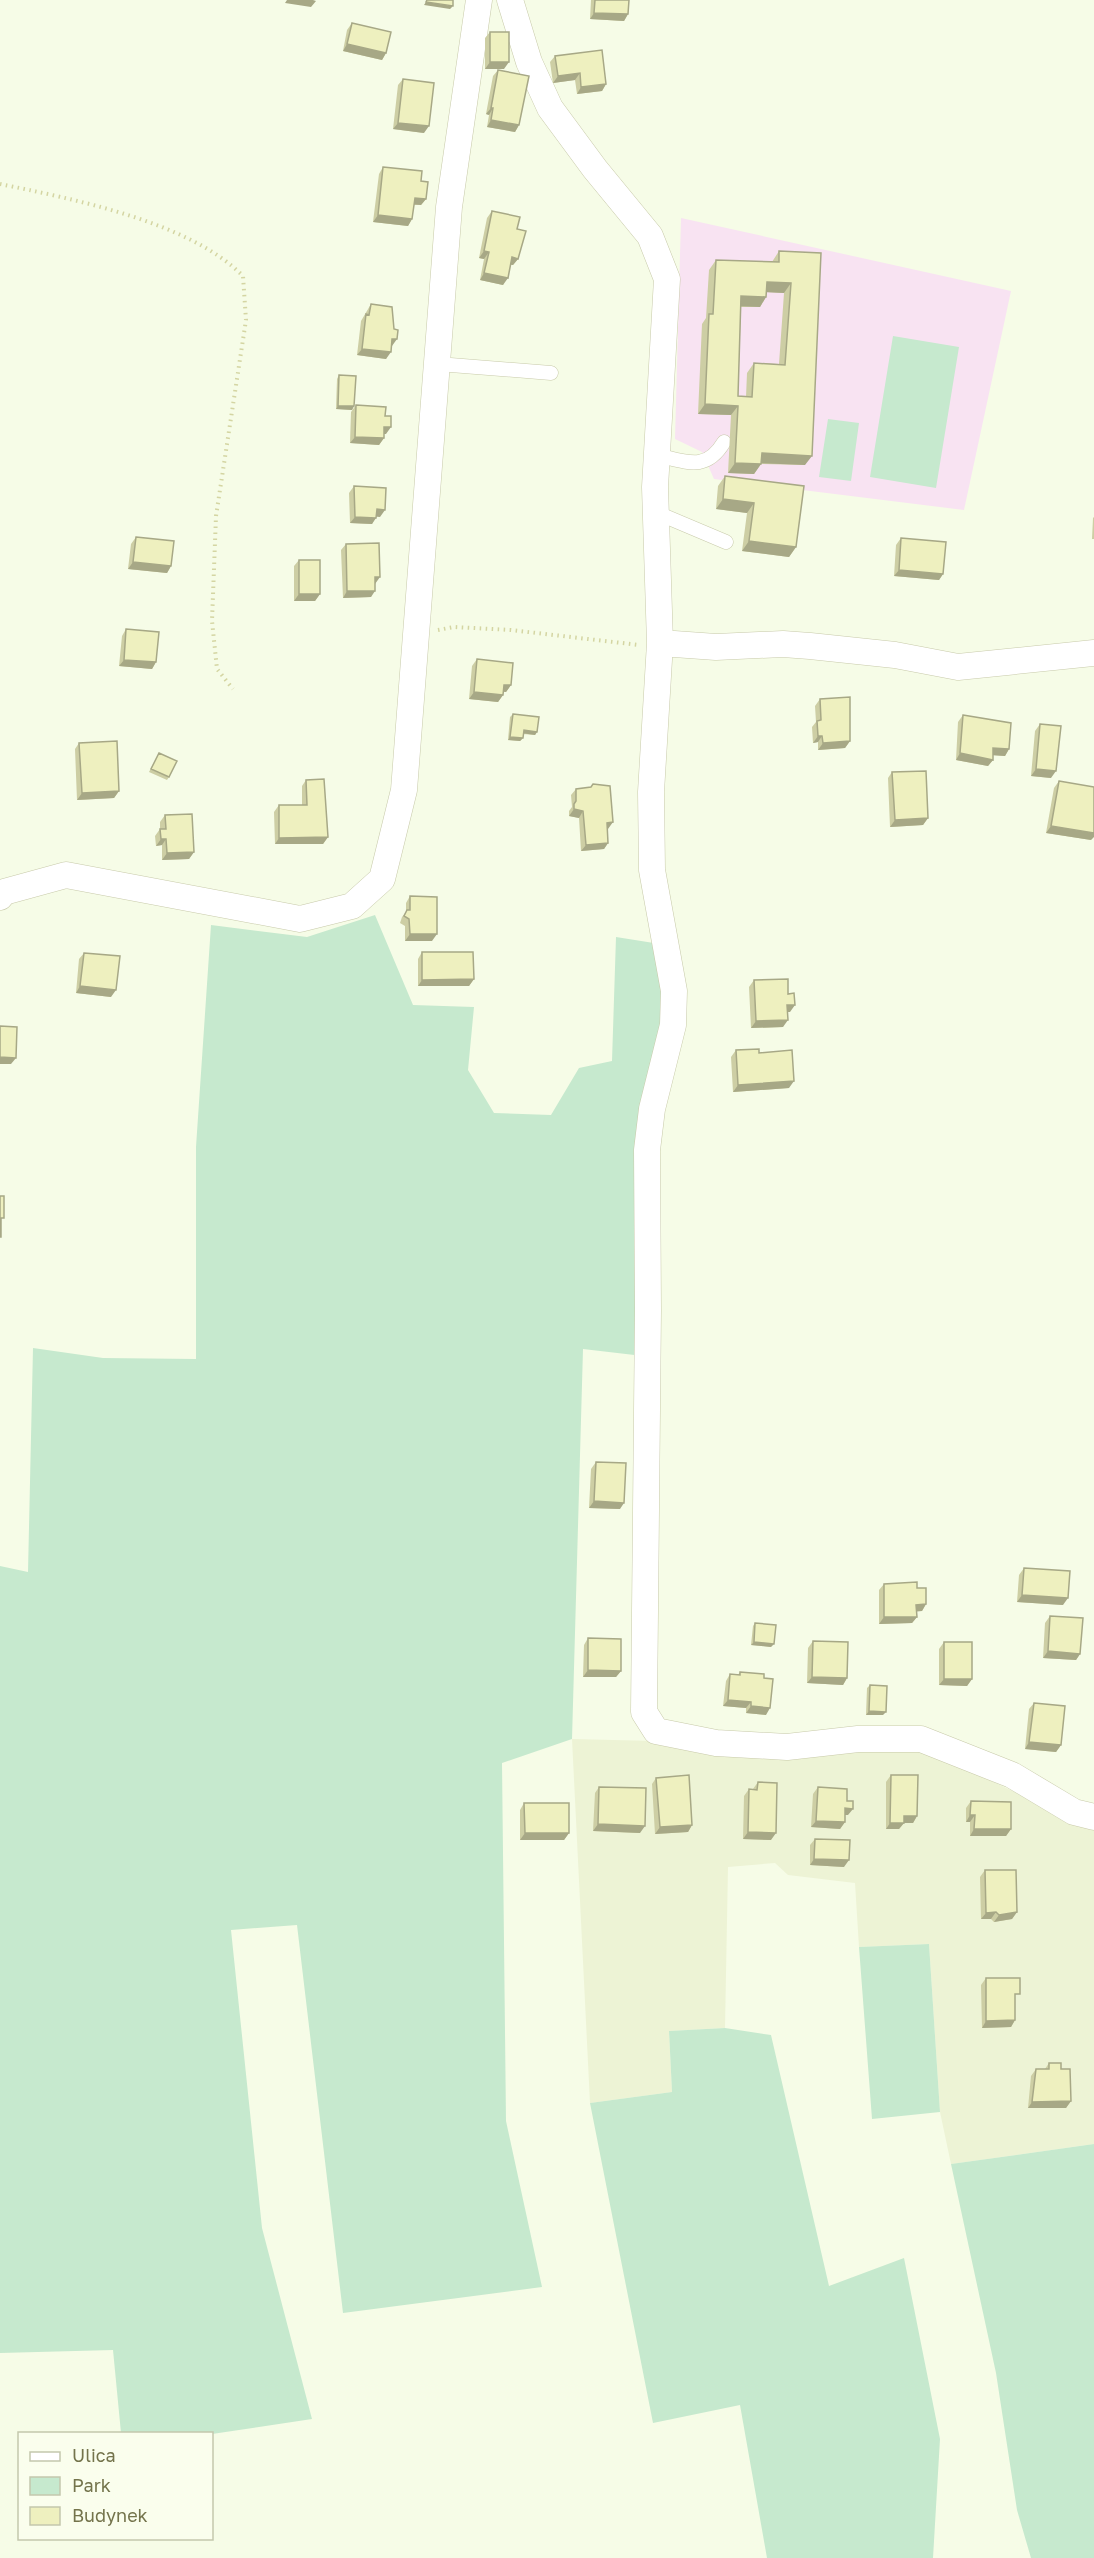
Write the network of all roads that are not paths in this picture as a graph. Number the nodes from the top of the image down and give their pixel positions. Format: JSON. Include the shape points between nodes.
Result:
{"nodes":[{"id":1,"x":479,"y":0,"type":"edge"},
{"id":2,"x":510,"y":0,"type":"edge"},
{"id":3,"x":438,"y":364,"type":"junction"},
{"id":4,"x":551,"y":374,"type":"dead end"},
{"id":5,"x":724,"y":442,"type":"dead end"},
{"id":6,"x":657,"y":456,"type":"junction"},
{"id":7,"x":655,"y":512,"type":"junction"},
{"id":8,"x":726,"y":542,"type":"dead end"},
{"id":9,"x":660,"y":643,"type":"junction"},
{"id":10,"x":1094,"y":653,"type":"edge"},
{"id":11,"x":0,"y":897,"type":"edge"},
{"id":12,"x":1094,"y":1817,"type":"edge"}],
"edges":[{"from":1,"to":3,"type":"street","via":[[449,207]]},
{"from":2,"to":6,"type":"street","via":[[550,108],[650,236],[667,279]]},
{"from":3,"to":4,"type":"lane"},
{"from":3,"to":11,"type":"street","via":[[404,790],[382,879],[352,906],[300,919],[66,875],[4,892]]},
{"from":5,"to":6,"type":"lane","via":[[715,456],[704,462]]},
{"from":6,"to":7,"type":"street"},
{"from":7,"to":8,"type":"lane"},
{"from":7,"to":9,"type":"street"},
{"from":9,"to":10,"type":"street","via":[[810,646],[958,667]]},
{"from":9,"to":12,"type":"street","via":[[651,792],[652,870],[674,991],[673,1025],[652,1109],[647,1150],[644,1712],[656,1731],[716,1743],[788,1747],[858,1738],[921,1739],[1012,1775],[1074,1812]]}]}
